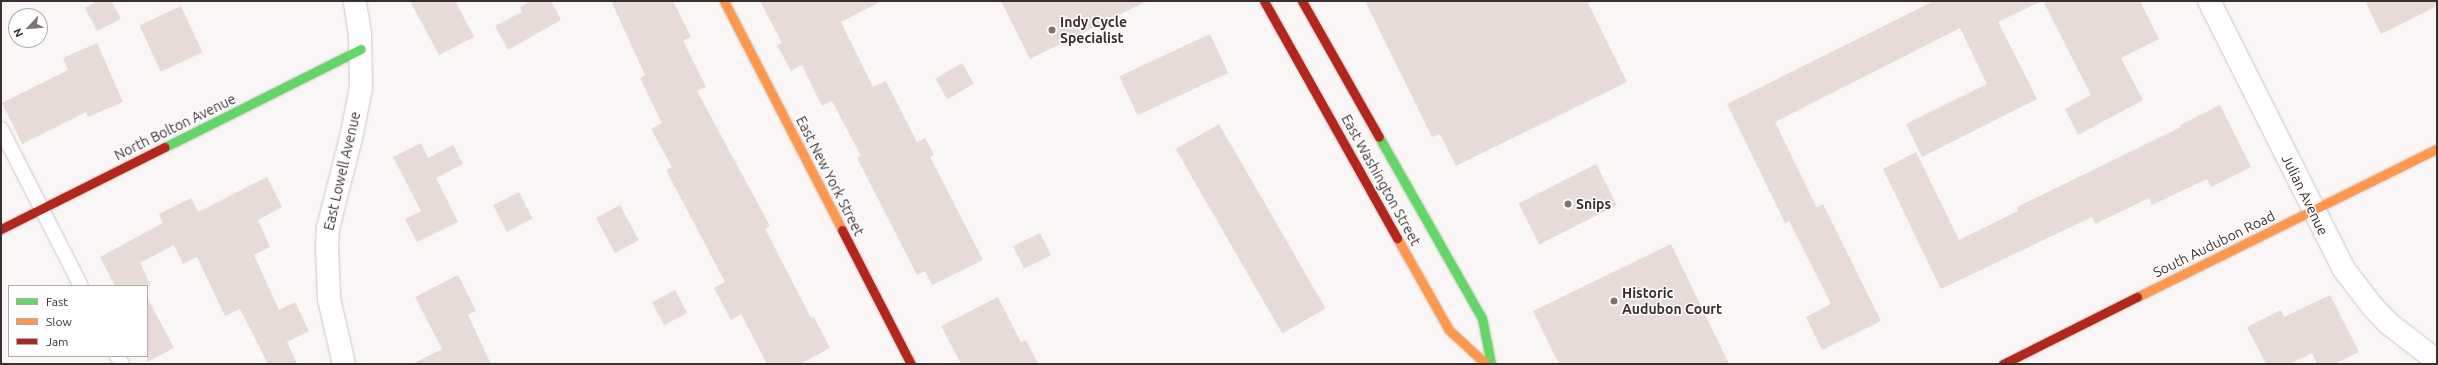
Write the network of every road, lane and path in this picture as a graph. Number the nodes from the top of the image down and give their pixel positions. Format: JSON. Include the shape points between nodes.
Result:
{"nodes":[{"id":1,"x":355,"y":1,"type":"edge"},
{"id":2,"x":724,"y":1,"type":"edge"},
{"id":3,"x":1264,"y":1,"type":"edge"},
{"id":4,"x":1302,"y":1,"type":"edge"},
{"id":5,"x":2209,"y":1,"type":"edge"},
{"id":6,"x":361,"y":49,"type":"junction"},
{"id":7,"x":1,"y":129,"type":"edge"},
{"id":8,"x":2437,"y":149,"type":"edge"},
{"id":9,"x":41,"y":209,"type":"junction"},
{"id":10,"x":2313,"y":210,"type":"junction"},
{"id":11,"x":1,"y":229,"type":"edge"},
{"id":12,"x":80,"y":285,"type":"edge"},
{"id":13,"x":2437,"y":361,"type":"edge"},
{"id":14,"x":344,"y":364,"type":"edge"},
{"id":15,"x":911,"y":364,"type":"edge"},
{"id":16,"x":1486,"y":364,"type":"edge"},
{"id":17,"x":1491,"y":364,"type":"edge"},
{"id":18,"x":2002,"y":364,"type":"edge"}],
"edges":[{"from":1,"to":6,"type":"street","name":"East Lowell Avenue"},
{"from":2,"to":15,"type":"street","name":"East New York Street"},
{"from":3,"to":16,"type":"street","name":"East Washington Street","via":[[1450,330]]},
{"from":4,"to":17,"type":"street","name":"East Washington Street","via":[[1482,318]]},
{"from":5,"to":10,"type":"street","name":"Julian Avenue"},
{"from":6,"to":9,"type":"street","name":"North Bolton Avenue"},
{"from":6,"to":14,"type":"street","name":"East Lowell Avenue","via":[[362,69],[357,109],[327,236],[329,299]]},
{"from":7,"to":9,"type":"lane"},
{"from":8,"to":10,"type":"street","name":"South Audubon Road"},
{"from":9,"to":11,"type":"street","name":"North Bolton Avenue"},
{"from":9,"to":12,"type":"lane"},
{"from":10,"to":13,"type":"street","name":"Julian Avenue","via":[[2343,268],[2372,306],[2406,339]]},
{"from":10,"to":18,"type":"street","name":"South Audubon Road"}]}
